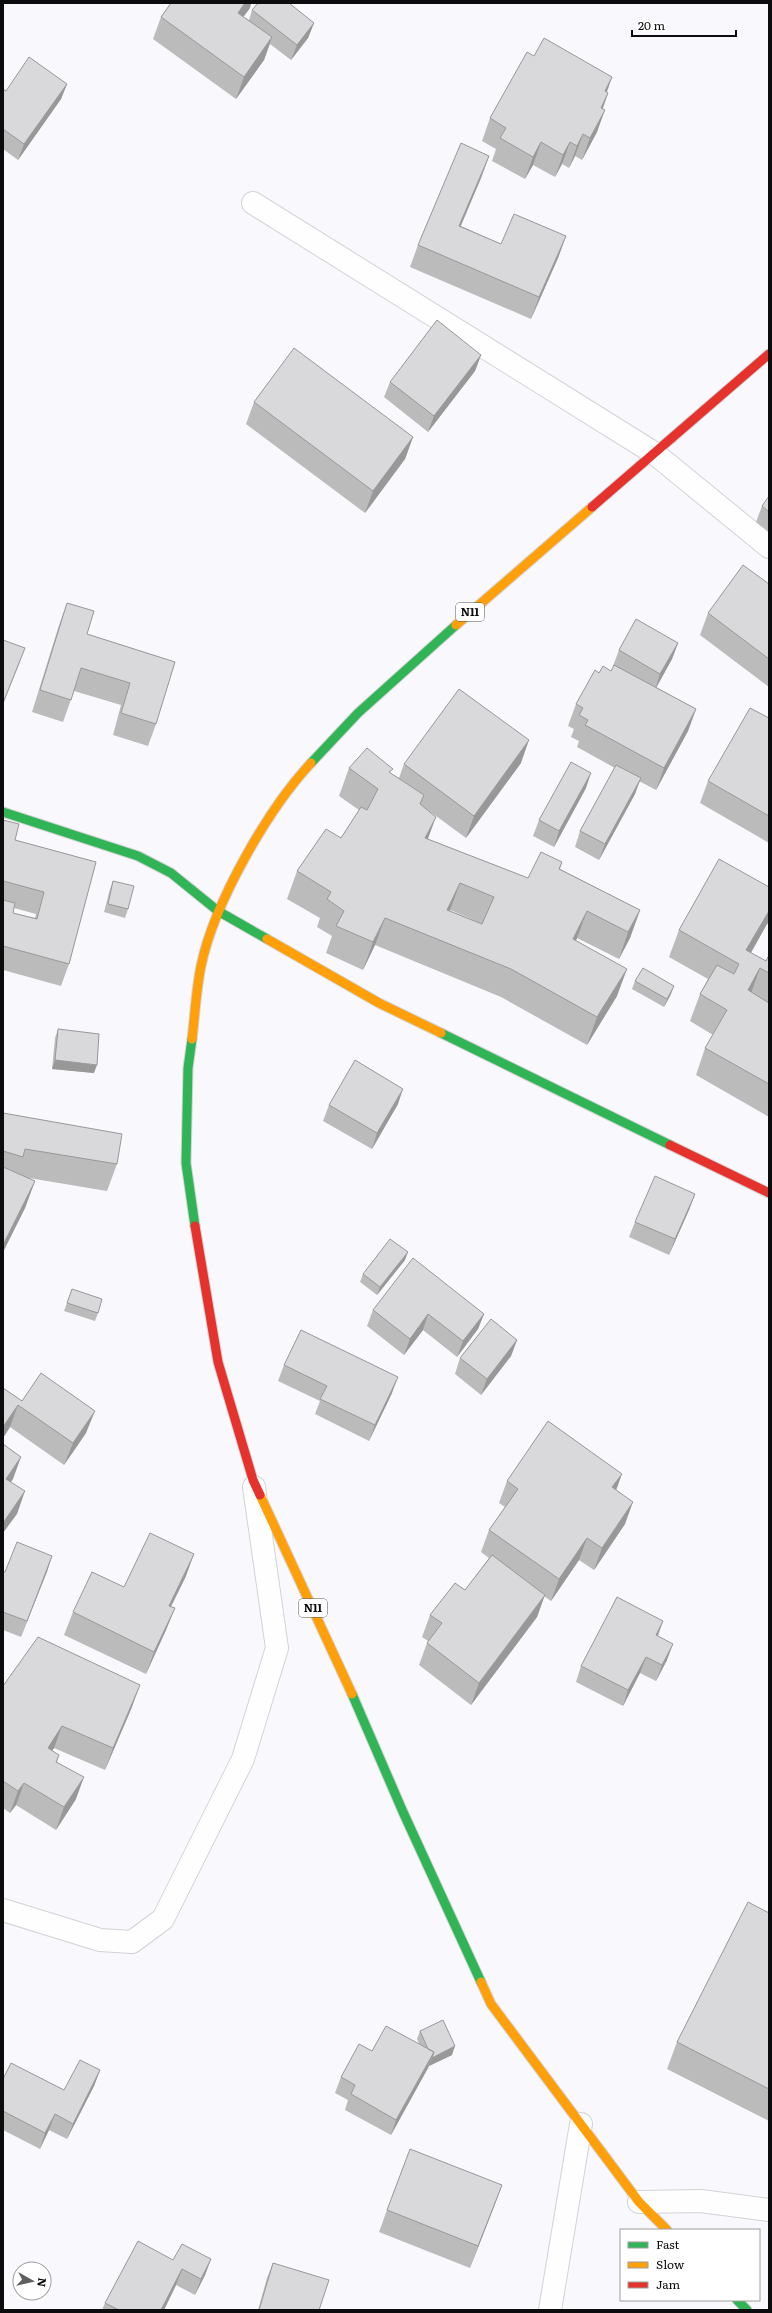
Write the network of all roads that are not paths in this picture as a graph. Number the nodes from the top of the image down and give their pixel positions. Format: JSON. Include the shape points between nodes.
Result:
{"nodes":[{"id":1,"x":253,"y":203,"type":"dead end"},
{"id":2,"x":769,"y":354,"type":"edge"},
{"id":3,"x":654,"y":453,"type":"junction"},
{"id":4,"x":769,"y":547,"type":"edge"},
{"id":5,"x":3,"y":812,"type":"edge"},
{"id":6,"x":218,"y":911,"type":"junction"},
{"id":7,"x":769,"y":1193,"type":"edge"},
{"id":8,"x":253,"y":1480,"type":"junction"},
{"id":9,"x":3,"y":1910,"type":"edge"},
{"id":10,"x":581,"y":2124,"type":"junction"},
{"id":11,"x":639,"y":2202,"type":"junction"},
{"id":12,"x":769,"y":2210,"type":"edge"},
{"id":13,"x":666,"y":2229,"type":"edge"},
{"id":14,"x":738,"y":2301,"type":"edge"},
{"id":15,"x":550,"y":2310,"type":"edge"},
{"id":16,"x":747,"y":2310,"type":"edge"}],
"edges":[{"from":1,"to":3,"type":"street"},
{"from":2,"to":3,"type":"main road","number":"N11"},
{"from":3,"to":4,"type":"street"},
{"from":3,"to":6,"type":"main road","number":"N11","via":[[358,713],[296,779],[258,836]]},
{"from":5,"to":6,"type":"main road","via":[[138,856],[171,873]]},
{"from":6,"to":7,"type":"main road","via":[[379,1003]]},
{"from":6,"to":8,"type":"main road","number":"N11","via":[[201,966],[189,1060],[186,1163],[200,1265],[218,1362]]},
{"from":8,"to":9,"type":"street","via":[[277,1648],[243,1759],[163,1919],[132,1942],[100,1940]]},
{"from":8,"to":10,"type":"main road","number":"N11","via":[[338,1660],[403,1812],[491,2004]]},
{"from":10,"to":11,"type":"main road","number":"N11"},
{"from":10,"to":15,"type":"street"},
{"from":11,"to":12,"type":"street","via":[[701,2201]]},
{"from":11,"to":13,"type":"main road","number":"N11"},
{"from":14,"to":16,"type":"main road"}]}
